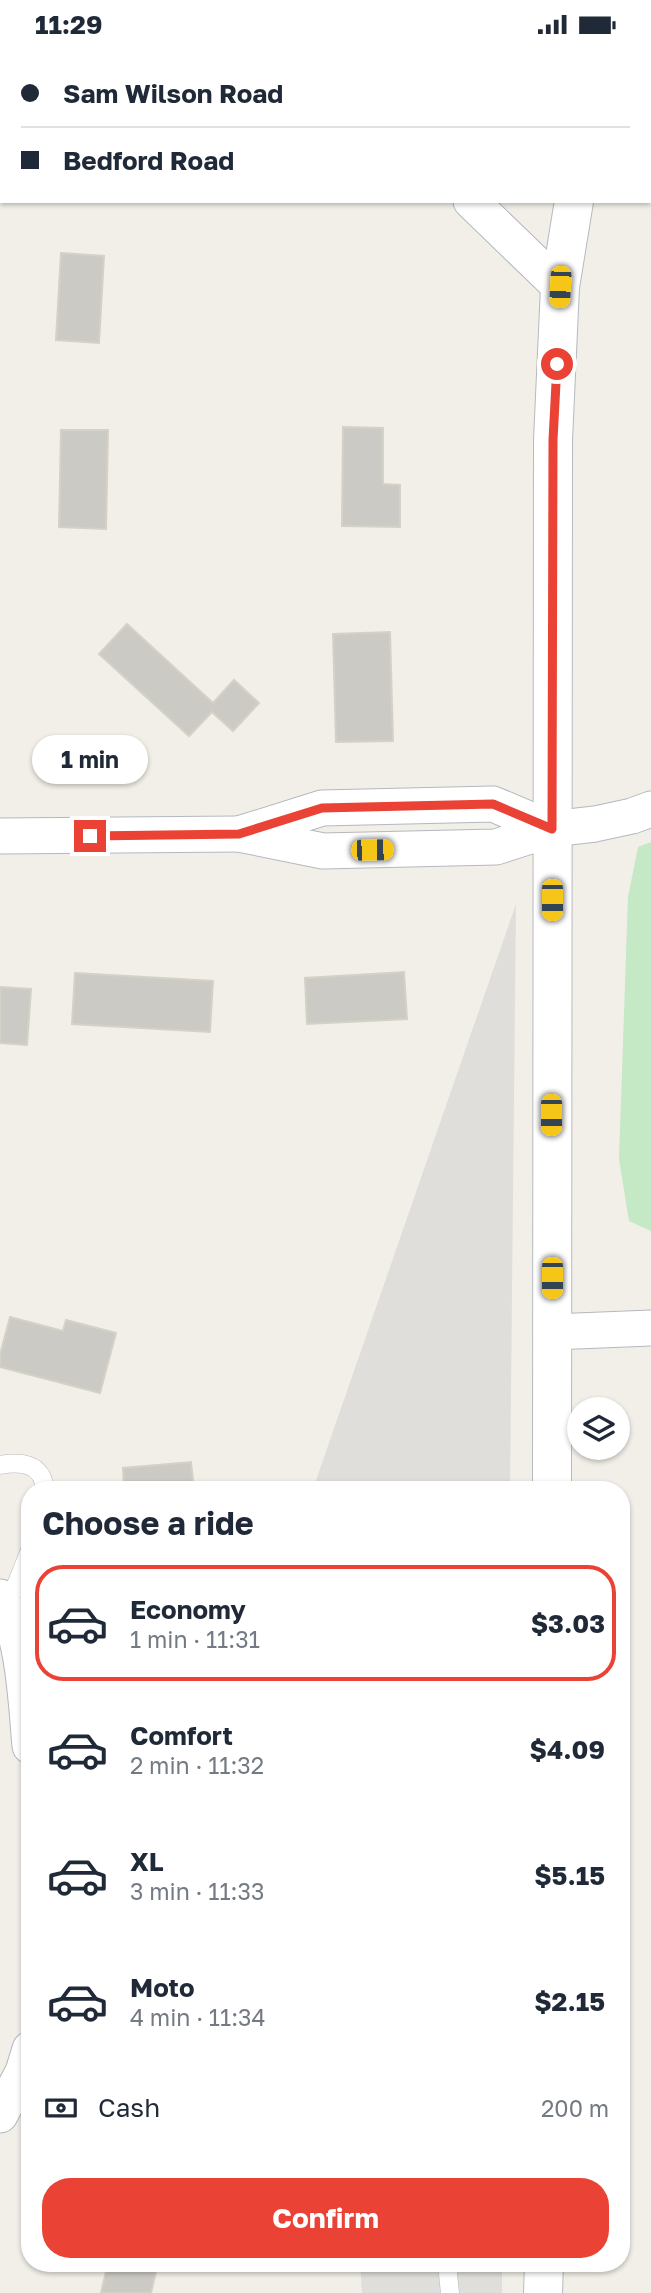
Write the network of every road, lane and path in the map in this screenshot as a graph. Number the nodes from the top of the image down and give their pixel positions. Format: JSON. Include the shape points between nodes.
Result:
{"nodes":[{"id":1,"x":473,"y":203,"type":"edge"},
{"id":2,"x":574,"y":203,"type":"edge"},
{"id":3,"x":560,"y":287,"type":"junction"},
{"id":4,"x":651,"y":809,"type":"edge"},
{"id":5,"x":552,"y":829,"type":"junction"},
{"id":6,"x":0,"y":836,"type":"edge"},
{"id":7,"x":651,"y":1328,"type":"edge"},
{"id":8,"x":552,"y":1332,"type":"junction"},
{"id":9,"x":0,"y":1465,"type":"edge"},
{"id":10,"x":42,"y":1481,"type":"edge"},
{"id":11,"x":552,"y":1481,"type":"edge"},
{"id":12,"x":21,"y":1568,"type":"edge"},
{"id":13,"x":3,"y":1602,"type":"edge"},
{"id":14,"x":21,"y":1658,"type":"edge"},
{"id":15,"x":21,"y":2075,"type":"edge"},
{"id":16,"x":0,"y":2115,"type":"edge"},
{"id":17,"x":448,"y":2272,"type":"edge"},
{"id":18,"x":544,"y":2272,"type":"edge"},
{"id":19,"x":450,"y":2293,"type":"edge"},
{"id":20,"x":543,"y":2293,"type":"edge"}],
"edges":[{"from":1,"to":3,"type":"street"},
{"from":2,"to":3,"type":"street"},
{"from":3,"to":5,"type":"street","via":[[553,440]]},
{"from":4,"to":5,"type":"street","via":[[595,824]]},
{"from":5,"to":6,"type":"street","via":[[496,847],[323,851],[239,834]]},
{"from":5,"to":8,"type":"street"},
{"from":7,"to":8,"type":"street"},
{"from":8,"to":11,"type":"street"},
{"from":9,"to":10,"type":"lane","via":[[22,1462],[38,1472]]},
{"from":12,"to":13,"type":"lane"},
{"from":13,"to":14,"type":"street"},
{"from":15,"to":16,"type":"street"},
{"from":17,"to":19,"type":"lane"},
{"from":18,"to":20,"type":"street"}]}
